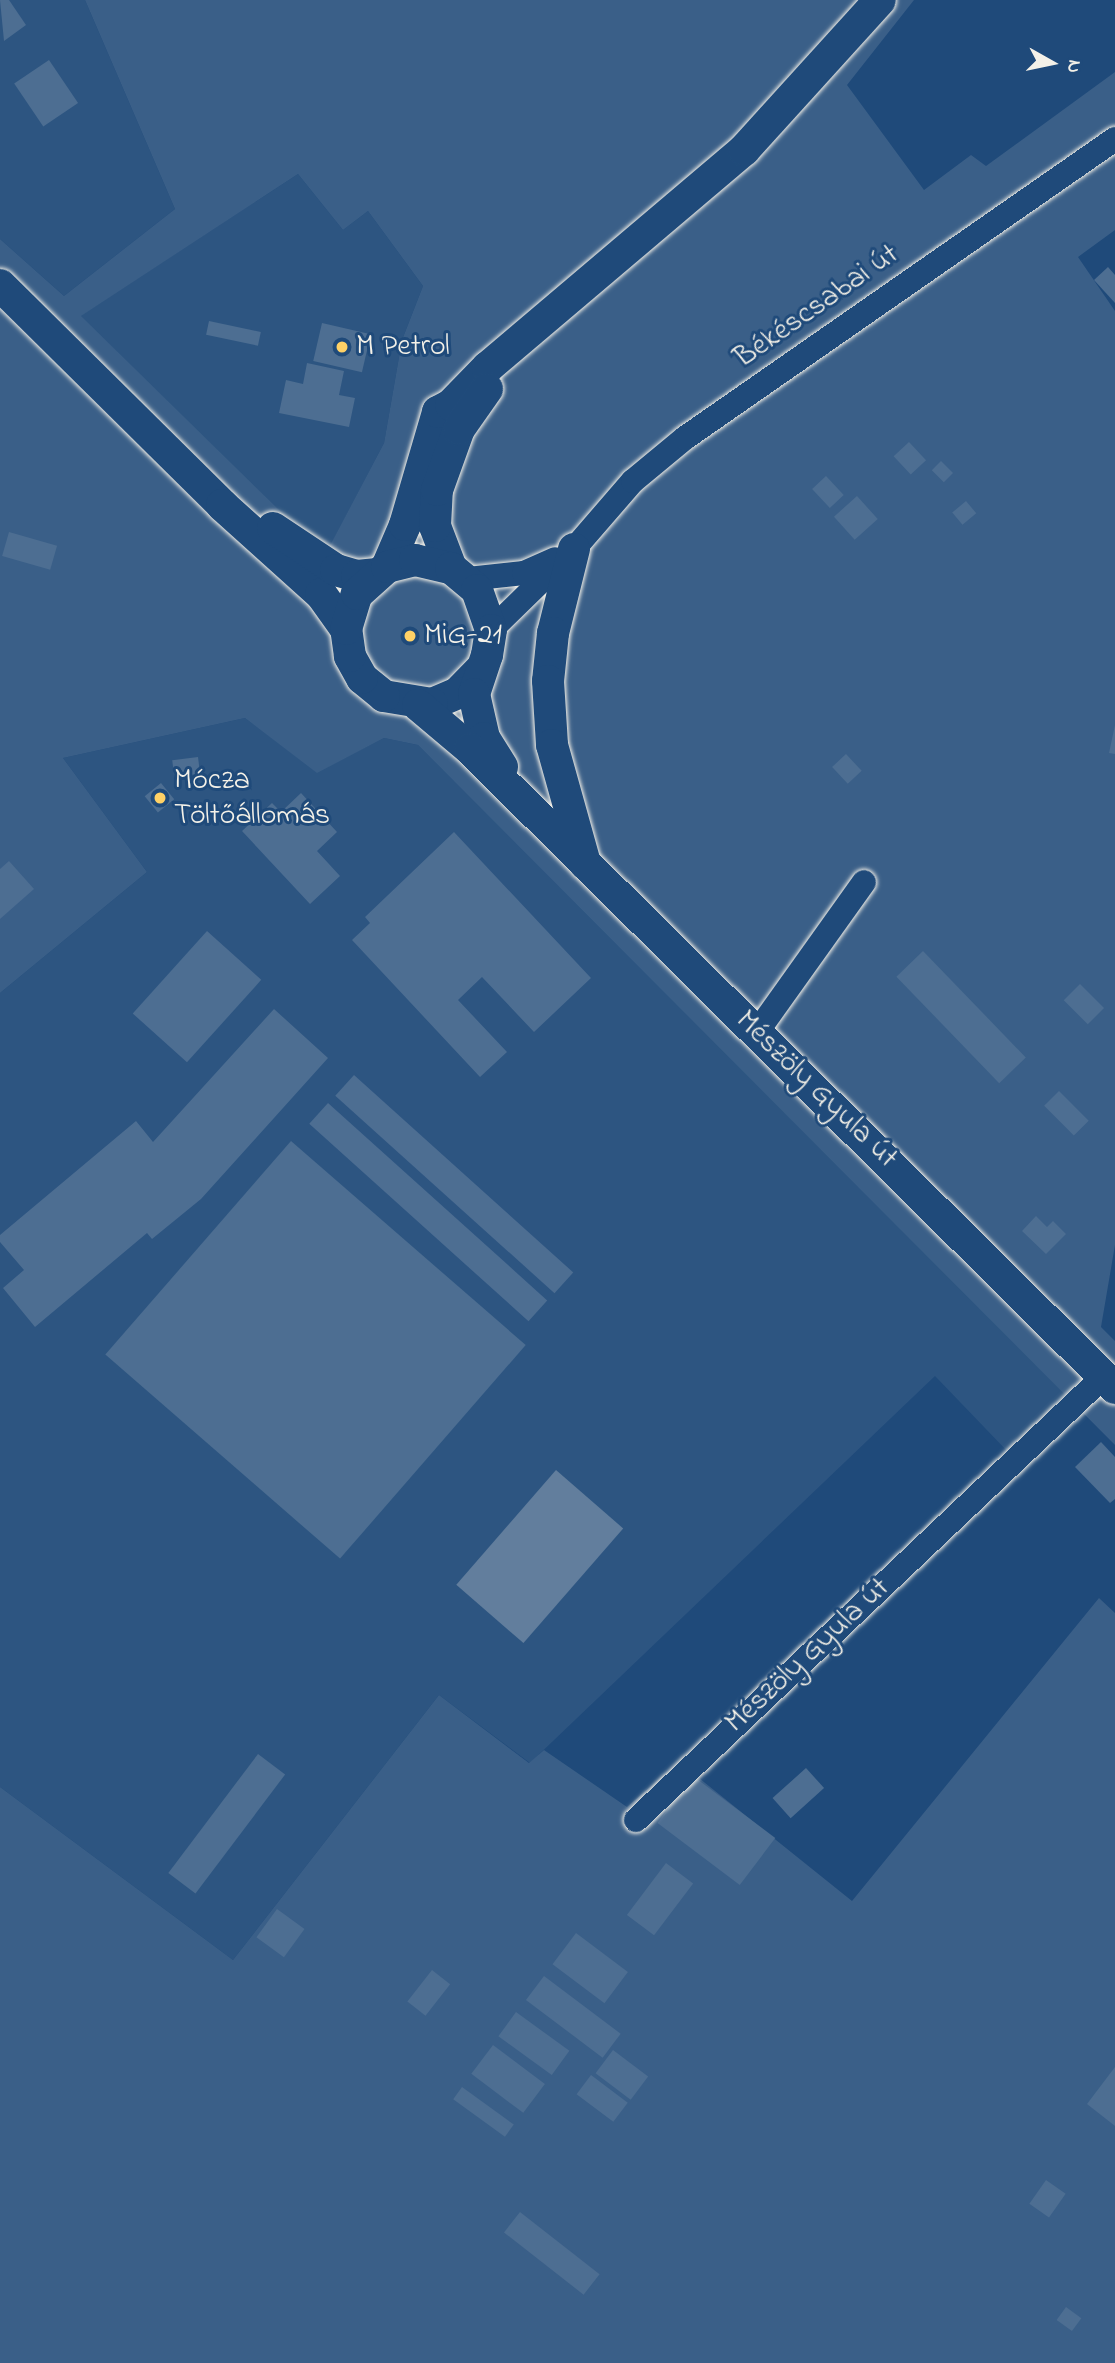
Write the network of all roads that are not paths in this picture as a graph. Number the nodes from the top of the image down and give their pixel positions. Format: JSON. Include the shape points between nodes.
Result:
{"nodes":[{"id":1,"x":880,"y":0,"type":"edge"},
{"id":2,"x":1115,"y":139,"type":"edge"},
{"id":3,"x":0,"y":285,"type":"edge"},
{"id":4,"x":561,"y":308,"type":"junction"},
{"id":5,"x":191,"y":471,"type":"junction"},
{"id":6,"x":574,"y":549,"type":"junction"},
{"id":7,"x":381,"y":571,"type":"junction"},
{"id":8,"x":459,"y":573,"type":"junction"},
{"id":9,"x":346,"y":629,"type":"junction"},
{"id":10,"x":491,"y":630,"type":"junction"},
{"id":11,"x":481,"y":669,"type":"junction"},
{"id":12,"x":418,"y":705,"type":"junction"},
{"id":13,"x":527,"y":807,"type":"junction"},
{"id":14,"x":586,"y":864,"type":"junction"},
{"id":15,"x":864,"y":882,"type":"dead end"},
{"id":16,"x":758,"y":1032,"type":"junction"},
{"id":17,"x":1109,"y":1382,"type":"edge"},
{"id":18,"x":636,"y":1820,"type":"dead end"}],
"edges":[{"from":1,"to":4,"type":"main road","via":[[744,150]]},
{"from":2,"to":6,"type":"street","name":"Békéscsabai út","via":[[685,438],[633,481]]},
{"from":3,"to":5,"type":"main road","name":"Mészöly Gyula út"},
{"from":4,"to":7,"type":"main road","via":[[438,412],[405,525]]},
{"from":4,"to":8,"type":"main road","via":[[483,393],[459,429],[443,467],[434,517]]},
{"from":5,"to":7,"type":"main road","name":"Mészöly Gyula út","via":[[336,570],[357,576]]},
{"from":5,"to":9,"type":"main road","name":"Mészöly Gyula út","via":[[321,594]]},
{"from":6,"to":8,"type":"street","name":"Békéscsabai út","via":[[524,573]]},
{"from":6,"to":10,"type":"street","name":"Békéscsabai út"},
{"from":6,"to":14,"type":"main road","via":[[553,633],[548,681],[552,744]]},
{"from":7,"to":8,"type":"main road","name":"Mészöly Gyula út","via":[[415,560]]},
{"from":7,"to":9,"type":"main road","via":[[357,594]]},
{"from":8,"to":10,"type":"main road","via":[[485,603]]},
{"from":9,"to":12,"type":"main road","name":"Mészöly Gyula út","via":[[350,656],[362,678],[384,696]]},
{"from":10,"to":11,"type":"main road","name":"Mészöly Gyula út"},
{"from":11,"to":12,"type":"main road","via":[[458,693]]},
{"from":11,"to":13,"type":"main road","name":"Mészöly Gyula út","via":[[474,694],[484,738]]},
{"from":12,"to":13,"type":"main road","name":"Mészöly Gyula út"},
{"from":13,"to":14,"type":"main road","name":"Mészöly Gyula út"},
{"from":14,"to":16,"type":"main road","name":"Mészöly Gyula út"},
{"from":15,"to":16,"type":"street"},
{"from":16,"to":17,"type":"main road","name":"Mészöly Gyula út"},
{"from":17,"to":18,"type":"street","name":"Mészöly Gyula út"}]}
